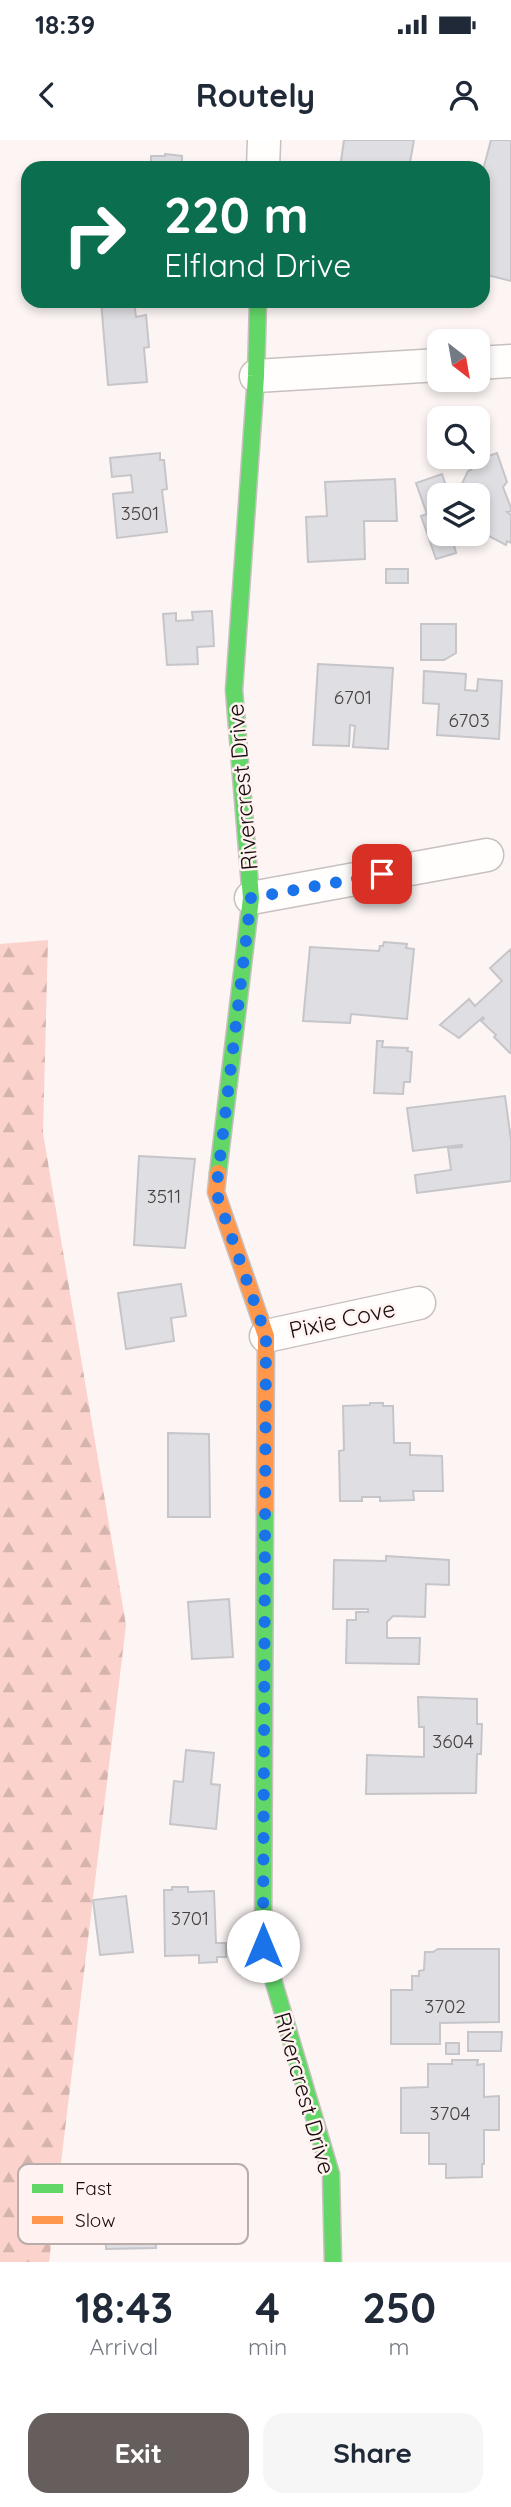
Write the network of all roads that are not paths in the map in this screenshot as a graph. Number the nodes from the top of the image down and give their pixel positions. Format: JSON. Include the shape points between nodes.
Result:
{"nodes":[{"id":1,"x":264,"y":140,"type":"edge"},
{"id":2,"x":263,"y":161,"type":"edge"},
{"id":3,"x":258,"y":308,"type":"edge"},
{"id":4,"x":511,"y":361,"type":"edge"},
{"id":5,"x":490,"y":362,"type":"edge"},
{"id":6,"x":427,"y":366,"type":"edge"},
{"id":7,"x":256,"y":376,"type":"junction"},
{"id":8,"x":487,"y":855,"type":"dead end"},
{"id":9,"x":251,"y":898,"type":"junction"},
{"id":10,"x":419,"y":1303,"type":"dead end"},
{"id":11,"x":266,"y":1336,"type":"junction"},
{"id":12,"x":333,"y":2262,"type":"edge"}],
"edges":[{"from":1,"to":2,"type":"street"},
{"from":3,"to":7,"type":"street","name":"Rivercrest Drive"},
{"from":4,"to":5,"type":"street"},
{"from":6,"to":7,"type":"street"},
{"from":7,"to":9,"type":"street","name":"Rivercrest Drive","via":[[234,690]]},
{"from":8,"to":9,"type":"street"},
{"from":9,"to":11,"type":"street","name":"Rivercrest Drive","via":[[216,1192]]},
{"from":10,"to":11,"type":"street","name":"Pixie Cove"},
{"from":11,"to":12,"type":"street","name":"Rivercrest Drive","via":[[263,1946],[331,2174]]}]}
